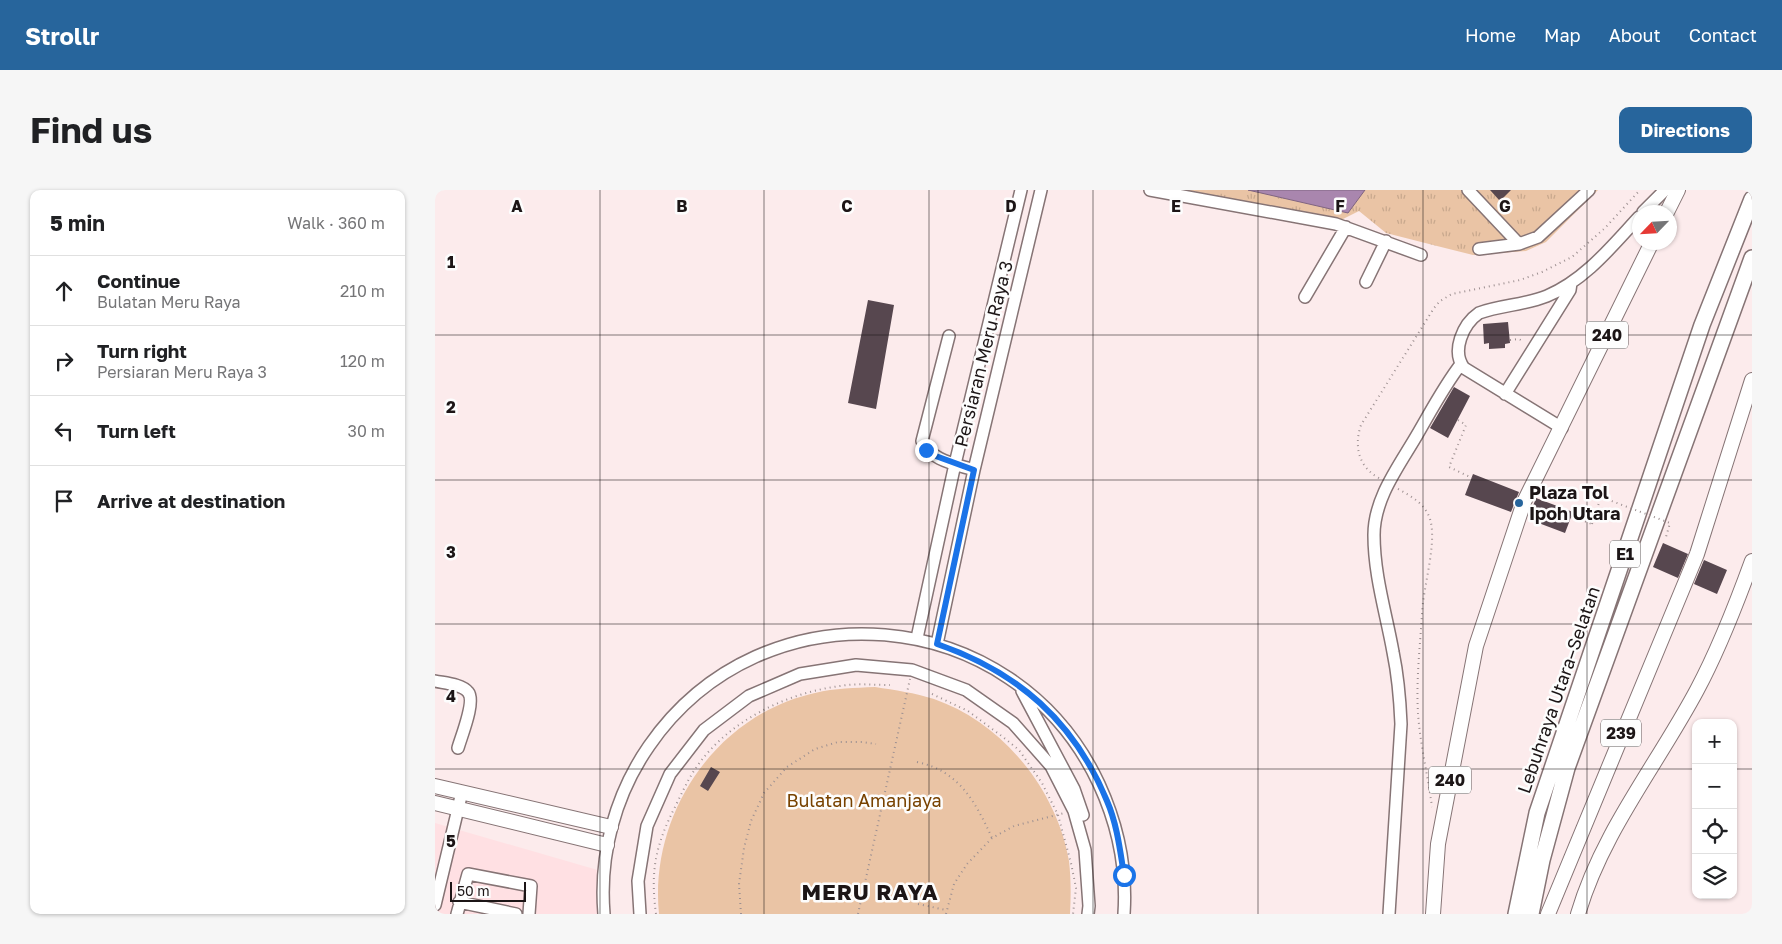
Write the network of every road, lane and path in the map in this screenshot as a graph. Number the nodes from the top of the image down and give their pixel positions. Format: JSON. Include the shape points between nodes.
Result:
{"nodes":[{"id":1,"x":1021,"y":190,"type":"edge"},
{"id":2,"x":1041,"y":190,"type":"edge"},
{"id":3,"x":1150,"y":190,"type":"edge"},
{"id":4,"x":1468,"y":190,"type":"edge"},
{"id":5,"x":1589,"y":190,"type":"edge"},
{"id":6,"x":1640,"y":190,"type":"edge"},
{"id":7,"x":1665,"y":190,"type":"edge"},
{"id":8,"x":1678,"y":190,"type":"edge"},
{"id":9,"x":1752,"y":199,"type":"edge"},
{"id":10,"x":1650,"y":205,"type":"edge"},
{"id":11,"x":1670,"y":205,"type":"edge"},
{"id":12,"x":1632,"y":223,"type":"edge"},
{"id":13,"x":1346,"y":227,"type":"junction"},
{"id":14,"x":1386,"y":241,"type":"junction"},
{"id":15,"x":1519,"y":244,"type":"junction"},
{"id":16,"x":1479,"y":249,"type":"dead end"},
{"id":17,"x":1649,"y":250,"type":"edge"},
{"id":18,"x":1421,"y":255,"type":"dead end"},
{"id":19,"x":1752,"y":258,"type":"edge"},
{"id":20,"x":1366,"y":282,"type":"dead end"},
{"id":21,"x":1571,"y":283,"type":"junction"},
{"id":22,"x":1305,"y":297,"type":"dead end"},
{"id":23,"x":949,"y":336,"type":"dead end"},
{"id":24,"x":1519,"y":339,"type":"dead end"},
{"id":25,"x":1509,"y":340,"type":"dead end"},
{"id":26,"x":1461,"y":364,"type":"junction"},
{"id":27,"x":1752,"y":380,"type":"edge"},
{"id":28,"x":1505,"y":394,"type":"junction"},
{"id":29,"x":1458,"y":420,"type":"dead end"},
{"id":30,"x":1561,"y":428,"type":"junction"},
{"id":31,"x":955,"y":464,"type":"junction"},
{"id":32,"x":974,"y":470,"type":"junction"},
{"id":33,"x":1472,"y":478,"type":"dead end"},
{"id":34,"x":1388,"y":484,"type":"junction"},
{"id":35,"x":1571,"y":516,"type":"dead end"},
{"id":36,"x":1663,"y":543,"type":"dead end"},
{"id":37,"x":1752,"y":561,"type":"edge"},
{"id":38,"x":917,"y":638,"type":"junction"},
{"id":39,"x":937,"y":644,"type":"junction"},
{"id":40,"x":911,"y":670,"type":"junction"},
{"id":41,"x":435,"y":681,"type":"edge"},
{"id":42,"x":889,"y":685,"type":"dead end"},
{"id":43,"x":1019,"y":685,"type":"junction"},
{"id":44,"x":932,"y":694,"type":"dead end"},
{"id":45,"x":876,"y":744,"type":"dead end"},
{"id":46,"x":458,"y":748,"type":"dead end"},
{"id":47,"x":917,"y":762,"type":"dead end"},
{"id":48,"x":435,"y":786,"type":"edge"},
{"id":49,"x":462,"y":792,"type":"junction"},
{"id":50,"x":435,"y":803,"type":"edge"},
{"id":51,"x":1432,"y":807,"type":"dead end"},
{"id":52,"x":458,"y":808,"type":"junction"},
{"id":53,"x":1074,"y":811,"type":"junction"},
{"id":54,"x":1059,"y":815,"type":"junction"},
{"id":55,"x":611,"y":827,"type":"junction"},
{"id":56,"x":992,"y":838,"type":"junction"},
{"id":57,"x":607,"y":845,"type":"junction"},
{"id":58,"x":1085,"y":850,"type":"junction"},
{"id":59,"x":918,"y":904,"type":"dead end"},
{"id":60,"x":435,"y":905,"type":"edge"},
{"id":61,"x":458,"y":908,"type":"edge"},
{"id":62,"x":946,"y":910,"type":"junction"},
{"id":63,"x":516,"y":914,"type":"edge"},
{"id":64,"x":529,"y":914,"type":"edge"},
{"id":65,"x":604,"y":914,"type":"edge"},
{"id":66,"x":640,"y":914,"type":"edge"},
{"id":67,"x":656,"y":914,"type":"edge"},
{"id":68,"x":741,"y":914,"type":"edge"},
{"id":69,"x":858,"y":914,"type":"edge"},
{"id":70,"x":945,"y":914,"type":"edge"},
{"id":71,"x":1073,"y":914,"type":"edge"},
{"id":72,"x":1088,"y":914,"type":"edge"},
{"id":73,"x":1125,"y":914,"type":"edge"},
{"id":74,"x":1389,"y":914,"type":"edge"},
{"id":75,"x":1433,"y":914,"type":"edge"},
{"id":76,"x":1516,"y":914,"type":"edge"},
{"id":77,"x":1531,"y":914,"type":"edge"},
{"id":78,"x":1548,"y":914,"type":"edge"},
{"id":79,"x":1578,"y":914,"type":"edge"}],
"edges":[{"from":1,"to":31,"type":"street","name":"Persiaran Meru Raya 3"},
{"from":2,"to":32,"type":"street","name":"Persiaran Meru Raya 3"},
{"from":3,"to":13,"type":"street"},
{"from":4,"to":15,"type":"street"},
{"from":5,"to":15,"type":"street","via":[[1538,238]]},
{"from":6,"to":34,"type":"path","via":[[1605,228],[1572,257],[1520,280],[1452,294],[1434,308],[1361,425],[1357,438],[1364,465],[1372,475]]},
{"from":7,"to":10,"type":"street"},
{"from":8,"to":11,"type":"main road"},
{"from":9,"to":76,"type":"highway","name":"Lebuhraya Utara–Selatan","number":"E1","via":[[1702,325],[1537,813]]},
{"from":12,"to":21,"type":"street"},
{"from":13,"to":14,"type":"street"},
{"from":13,"to":22,"type":"street"},
{"from":14,"to":18,"type":"street"},
{"from":14,"to":20,"type":"street"},
{"from":15,"to":16,"type":"street"},
{"from":17,"to":30,"type":"main road","number":"240"},
{"from":19,"to":77,"type":"highway","name":"Lebuhraya Utara–Selatan","number":"E1","via":[[1567,768]]},
{"from":21,"to":26,"type":"street","via":[[1545,296],[1485,310],[1475,316],[1457,348]]},
{"from":21,"to":28,"type":"street","via":[[1570,290]]},
{"from":23,"to":31,"type":"street","via":[[923,440],[926,450]]},
{"from":24,"to":25,"type":"path"},
{"from":26,"to":28,"type":"street"},
{"from":26,"to":34,"type":"street"},
{"from":27,"to":78,"type":"main road","number":"239","via":[[1697,554]]},
{"from":28,"to":30,"type":"street"},
{"from":29,"to":33,"type":"path","via":[[1466,425],[1449,468]]},
{"from":30,"to":75,"type":"main road","number":"240","via":[[1524,502],[1476,646],[1438,844]]},
{"from":31,"to":32,"type":"street"},
{"from":31,"to":38,"type":"street","name":"Persiaran Meru Raya 3"},
{"from":32,"to":39,"type":"street","name":"Persiaran Meru Raya 3"},
{"from":34,"to":51,"type":"path","via":[[1421,504],[1431,523],[1417,693]]},
{"from":34,"to":74,"type":"street","via":[[1376,516],[1374,534],[1378,582],[1400,704]]},
{"from":35,"to":36,"type":"path","bridge":true,"via":[[1592,524],[1601,497],[1670,523]]},
{"from":37,"to":79,"type":"main road","via":[[1698,690],[1618,822],[1584,892]]},
{"from":38,"to":39,"type":"street"},
{"from":38,"to":55,"type":"street","via":[[845,633],[809,638],[742,662],[711,681],[683,704],[639,760]]},
{"from":39,"to":43,"type":"street","via":[[980,661]]},
{"from":40,"to":53,"type":"street","via":[[966,690],[1013,722],[1051,766]]},
{"from":40,"to":66,"type":"street","via":[[856,665],[800,674],[749,696],[704,730],[669,774],[647,826],[638,882]]},
{"from":40,"to":69,"type":"path"},
{"from":41,"to":46,"type":"street","via":[[469,692],[471,701]]},
{"from":42,"to":67,"type":"path","via":[[839,686],[788,699],[761,712],[723,738],[689,779],[662,833],[655,867]]},
{"from":43,"to":58,"type":"street","via":[[1074,789],[1088,832]]},
{"from":43,"to":73,"type":"street","via":[[1072,737],[1108,802],[1119,838]]},
{"from":44,"to":54,"type":"path","via":[[968,711],[1019,750]]},
{"from":45,"to":68,"type":"path","via":[[838,742],[815,749],[787,767],[764,794],[744,848],[739,884]]},
{"from":47,"to":56,"type":"path","via":[[950,775],[970,796]]},
{"from":48,"to":49,"type":"main road"},
{"from":49,"to":52,"type":"street"},
{"from":49,"to":55,"type":"main road"},
{"from":50,"to":52,"type":"main road"},
{"from":52,"to":57,"type":"main road"},
{"from":52,"to":60,"type":"street"},
{"from":53,"to":54,"type":"path"},
{"from":53,"to":58,"type":"street"},
{"from":54,"to":56,"type":"path","via":[[1014,826]]},
{"from":54,"to":71,"type":"path","via":[[1076,888]]},
{"from":55,"to":57,"type":"street"},
{"from":56,"to":62,"type":"path","via":[[953,884]]},
{"from":57,"to":65,"type":"street","via":[[603,872]]},
{"from":58,"to":72,"type":"street"},
{"from":59,"to":62,"type":"path"},
{"from":61,"to":63,"type":"street"},
{"from":61,"to":64,"type":"street","via":[[468,874],[531,886]]},
{"from":62,"to":70,"type":"path"}]}
